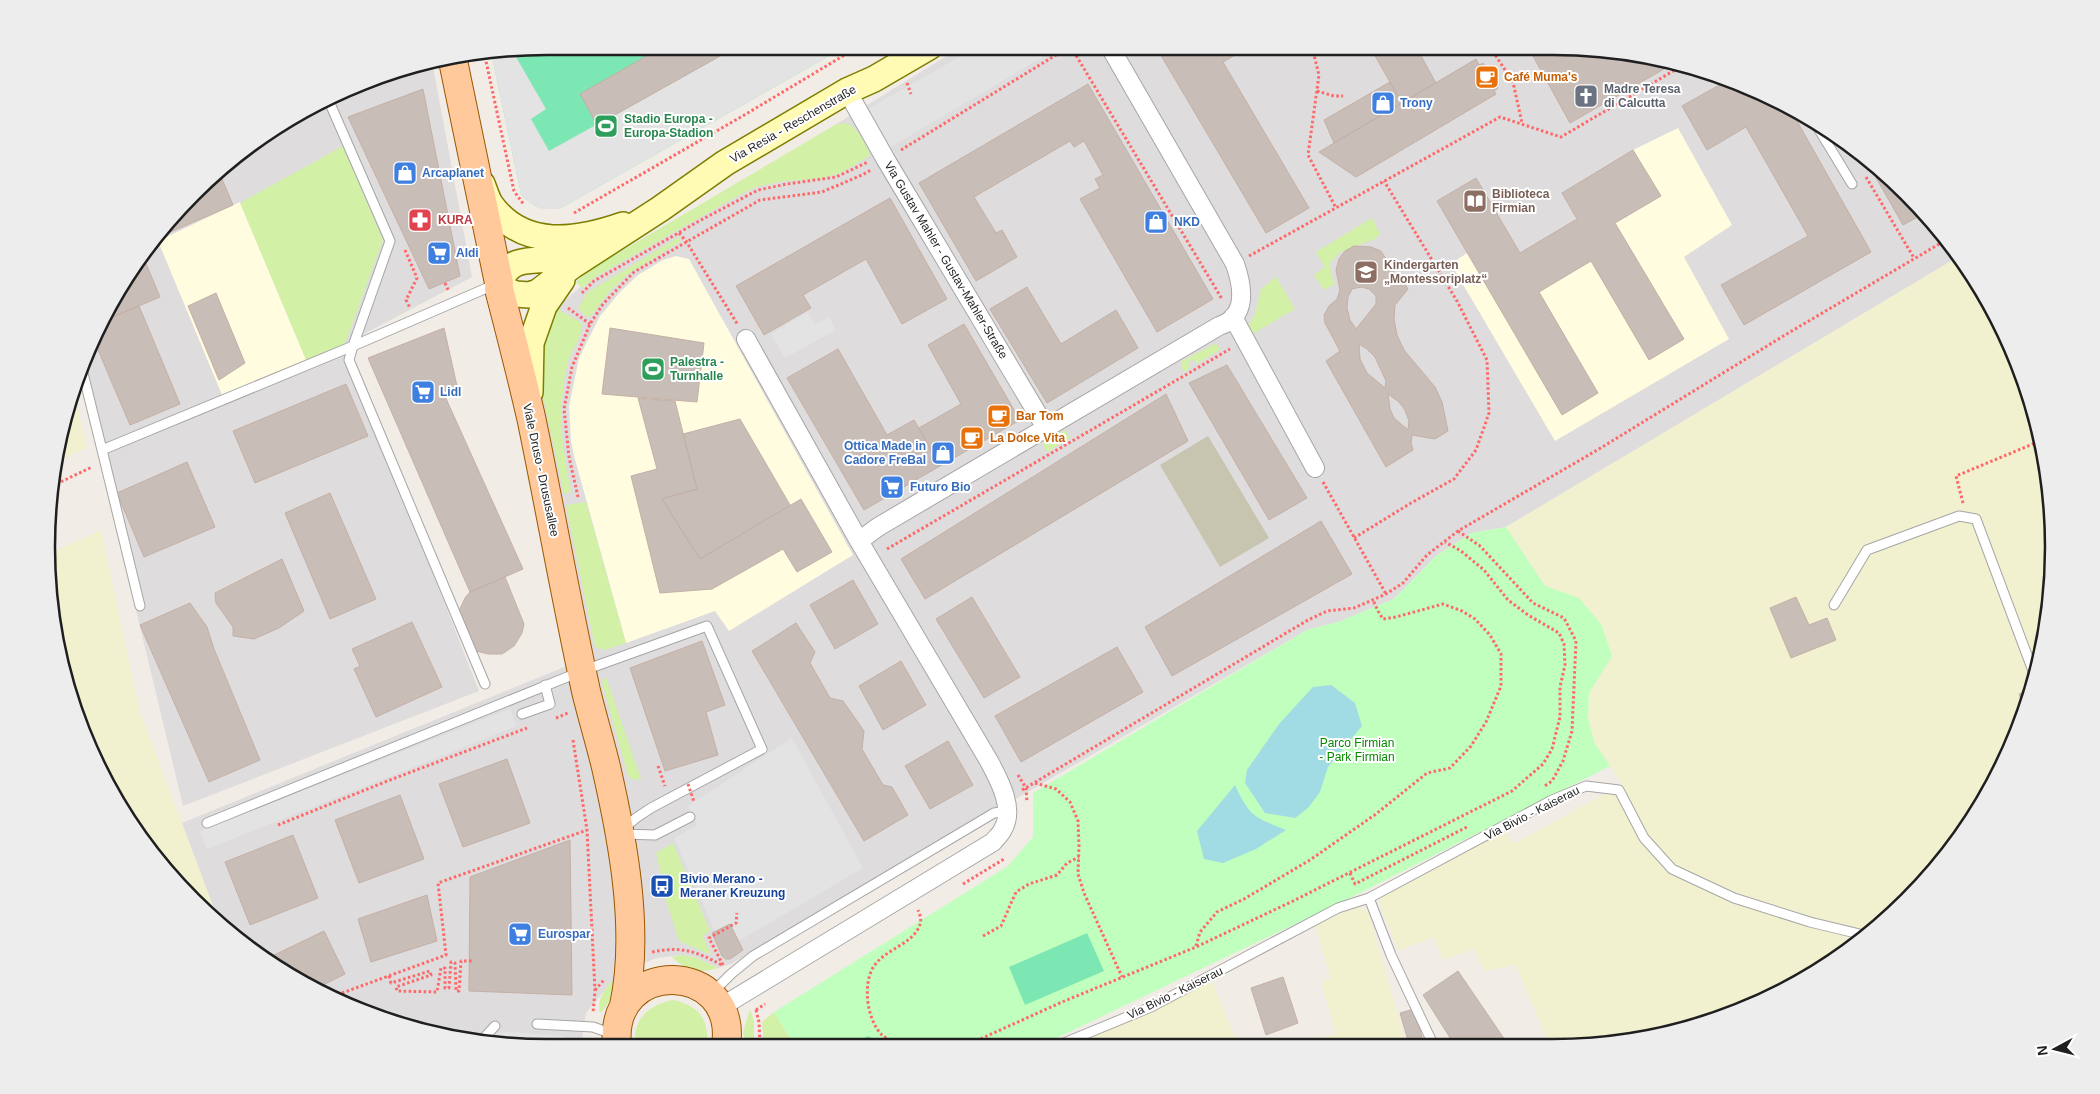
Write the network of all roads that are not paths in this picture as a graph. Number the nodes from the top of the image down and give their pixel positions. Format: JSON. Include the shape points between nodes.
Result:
{"nodes":[{"id":1,"x":915,"y":55,"type":"edge"},
{"id":2,"x":1115,"y":55,"type":"edge"},
{"id":3,"x":454,"y":64,"type":"edge"},
{"id":4,"x":847,"y":91,"type":"junction"},
{"id":5,"x":331,"y":105,"type":"edge"},
{"id":6,"x":1823,"y":136,"type":"edge"},
{"id":7,"x":476,"y":170,"type":"junction"},
{"id":8,"x":1852,"y":184,"type":"dead end"},
{"id":9,"x":651,"y":214,"type":"junction"},
{"id":10,"x":586,"y":257,"type":"junction"},
{"id":11,"x":499,"y":286,"type":"junction"},
{"id":12,"x":1233,"y":317,"type":"junction"},
{"id":13,"x":746,"y":339,"type":"road end"},
{"id":14,"x":353,"y":346,"type":"junction"},
{"id":15,"x":85,"y":379,"type":"edge"},
{"id":16,"x":530,"y":415,"type":"junction"},
{"id":17,"x":1046,"y":428,"type":"junction"},
{"id":18,"x":102,"y":450,"type":"junction"},
{"id":19,"x":1315,"y":468,"type":"dead end"},
{"id":20,"x":859,"y":541,"type":"junction"},
{"id":21,"x":1834,"y":605,"type":"dead end"},
{"id":22,"x":140,"y":606,"type":"dead end"},
{"id":23,"x":2030,"y":664,"type":"edge"},
{"id":24,"x":571,"y":675,"type":"junction"},
{"id":25,"x":485,"y":684,"type":"dead end"},
{"id":26,"x":545,"y":685,"type":"junction"},
{"id":27,"x":522,"y":714,"type":"dead end"},
{"id":28,"x":1006,"y":804,"type":"junction"},
{"id":29,"x":690,"y":817,"type":"dead end"},
{"id":30,"x":207,"y":823,"type":"dead end"},
{"id":31,"x":619,"y":834,"type":"junction"},
{"id":32,"x":626,"y":885,"type":"junction"},
{"id":33,"x":1370,"y":898,"type":"junction"},
{"id":34,"x":1857,"y":933,"type":"edge"},
{"id":35,"x":674,"y":979,"type":"junction"},
{"id":36,"x":716,"y":1000,"type":"junction"},
{"id":37,"x":624,"y":1006,"type":"junction"},
{"id":38,"x":536,"y":1024,"type":"dead end"},
{"id":39,"x":495,"y":1026,"type":"dead end"},
{"id":40,"x":486,"y":1035,"type":"edge"},
{"id":41,"x":613,"y":1039,"type":"edge"},
{"id":42,"x":616,"y":1039,"type":"edge"},
{"id":43,"x":727,"y":1039,"type":"edge"},
{"id":44,"x":734,"y":1039,"type":"edge"},
{"id":45,"x":1073,"y":1039,"type":"edge"},
{"id":46,"x":1431,"y":1039,"type":"edge"}],
"edges":[{"from":1,"to":4,"type":"main road","name":"Via Resia - Reschenstraße"},
{"from":2,"to":12,"type":"street","via":[[1235,264],[1241,281],[1242,304]]},
{"from":3,"to":7,"type":"main road","name":"Viale Druso - Drususallee"},
{"from":4,"to":9,"type":"main road","name":"Via Resia - Reschenstraße","via":[[725,163]]},
{"from":4,"to":17,"type":"street","name":"Via Gustav Mahler - Gustav-Mahler-Straße"},
{"from":5,"to":14,"type":"lane","via":[[390,241]]},
{"from":6,"to":8,"type":"lane"},
{"from":7,"to":9,"type":"main road","via":[[490,204],[508,223],[526,234],[548,238],[573,237],[603,232]]},
{"from":7,"to":11,"type":"main road","name":"Viale Druso - Drususallee"},
{"from":9,"to":10,"type":"main road","name":"Via Resia - Reschenstraße"},
{"from":9,"to":11,"type":"main road","name":"Via Resia - Reschenstraße","via":[[567,254],[515,263],[506,270]]},
{"from":10,"to":11,"type":"main road","name":"Via Resia - Reschenstraße","via":[[529,295]]},
{"from":10,"to":16,"type":"main road","via":[[564,278],[544,306],[531,344]]},
{"from":11,"to":14,"type":"lane"},
{"from":11,"to":16,"type":"main road","name":"Viale Druso - Drususallee"},
{"from":12,"to":17,"type":"street","via":[[1228,323]]},
{"from":12,"to":19,"type":"street"},
{"from":13,"to":20,"type":"street"},
{"from":14,"to":18,"type":"lane"},
{"from":14,"to":25,"type":"lane","via":[[348,360]]},
{"from":15,"to":18,"type":"lane"},
{"from":16,"to":24,"type":"main road","name":"Viale Druso - Drususallee"},
{"from":17,"to":20,"type":"street"},
{"from":18,"to":22,"type":"lane"},
{"from":20,"to":28,"type":"street","via":[[989,761]]},
{"from":21,"to":23,"type":"lane","via":[[1866,550],[1959,516],[1976,520]]},
{"from":24,"to":26,"type":"lane"},
{"from":24,"to":31,"type":"main road","name":"Viale Druso - Drususallee","via":[[606,766]]},
{"from":24,"to":31,"type":"lane","via":[[707,626],[762,749],[651,808]]},
{"from":26,"to":27,"type":"lane","via":[[550,704]]},
{"from":26,"to":30,"type":"lane"},
{"from":28,"to":36,"type":"lane","via":[[753,956],[731,974]]},
{"from":28,"to":36,"type":"street","via":[[1004,828],[993,842]]},
{"from":29,"to":31,"type":"lane","via":[[655,835]]},
{"from":31,"to":32,"type":"main road","name":"Viale Druso - Drususallee"},
{"from":32,"to":35,"type":"main road","name":"Viale Druso - Drususallee","via":[[643,947],[657,969]]},
{"from":32,"to":37,"type":"main road","name":"Viale Druso - Drususallee","via":[[631,948]]},
{"from":33,"to":34,"type":"lane","name":"Via Bivio - Kaiserau","via":[[1552,800],[1586,786],[1619,790],[1644,838],[1672,869],[1734,898]]},
{"from":33,"to":45,"type":"lane","name":"Via Bivio - Kaiserau","via":[[1338,908],[1150,1007]]},
{"from":33,"to":46,"type":"lane","via":[[1391,956]]},
{"from":35,"to":36,"type":"main road","via":[[700,986]]},
{"from":35,"to":37,"type":"main road","via":[[641,988]]},
{"from":36,"to":43,"type":"main road","via":[[728,1031]]},
{"from":36,"to":44,"type":"main road"},
{"from":37,"to":42,"type":"main road","name":"Viale Druso - Drususallee","via":[[618,1020]]},
{"from":38,"to":41,"type":"lane","via":[[593,1027]]},
{"from":39,"to":40,"type":"lane"}]}
